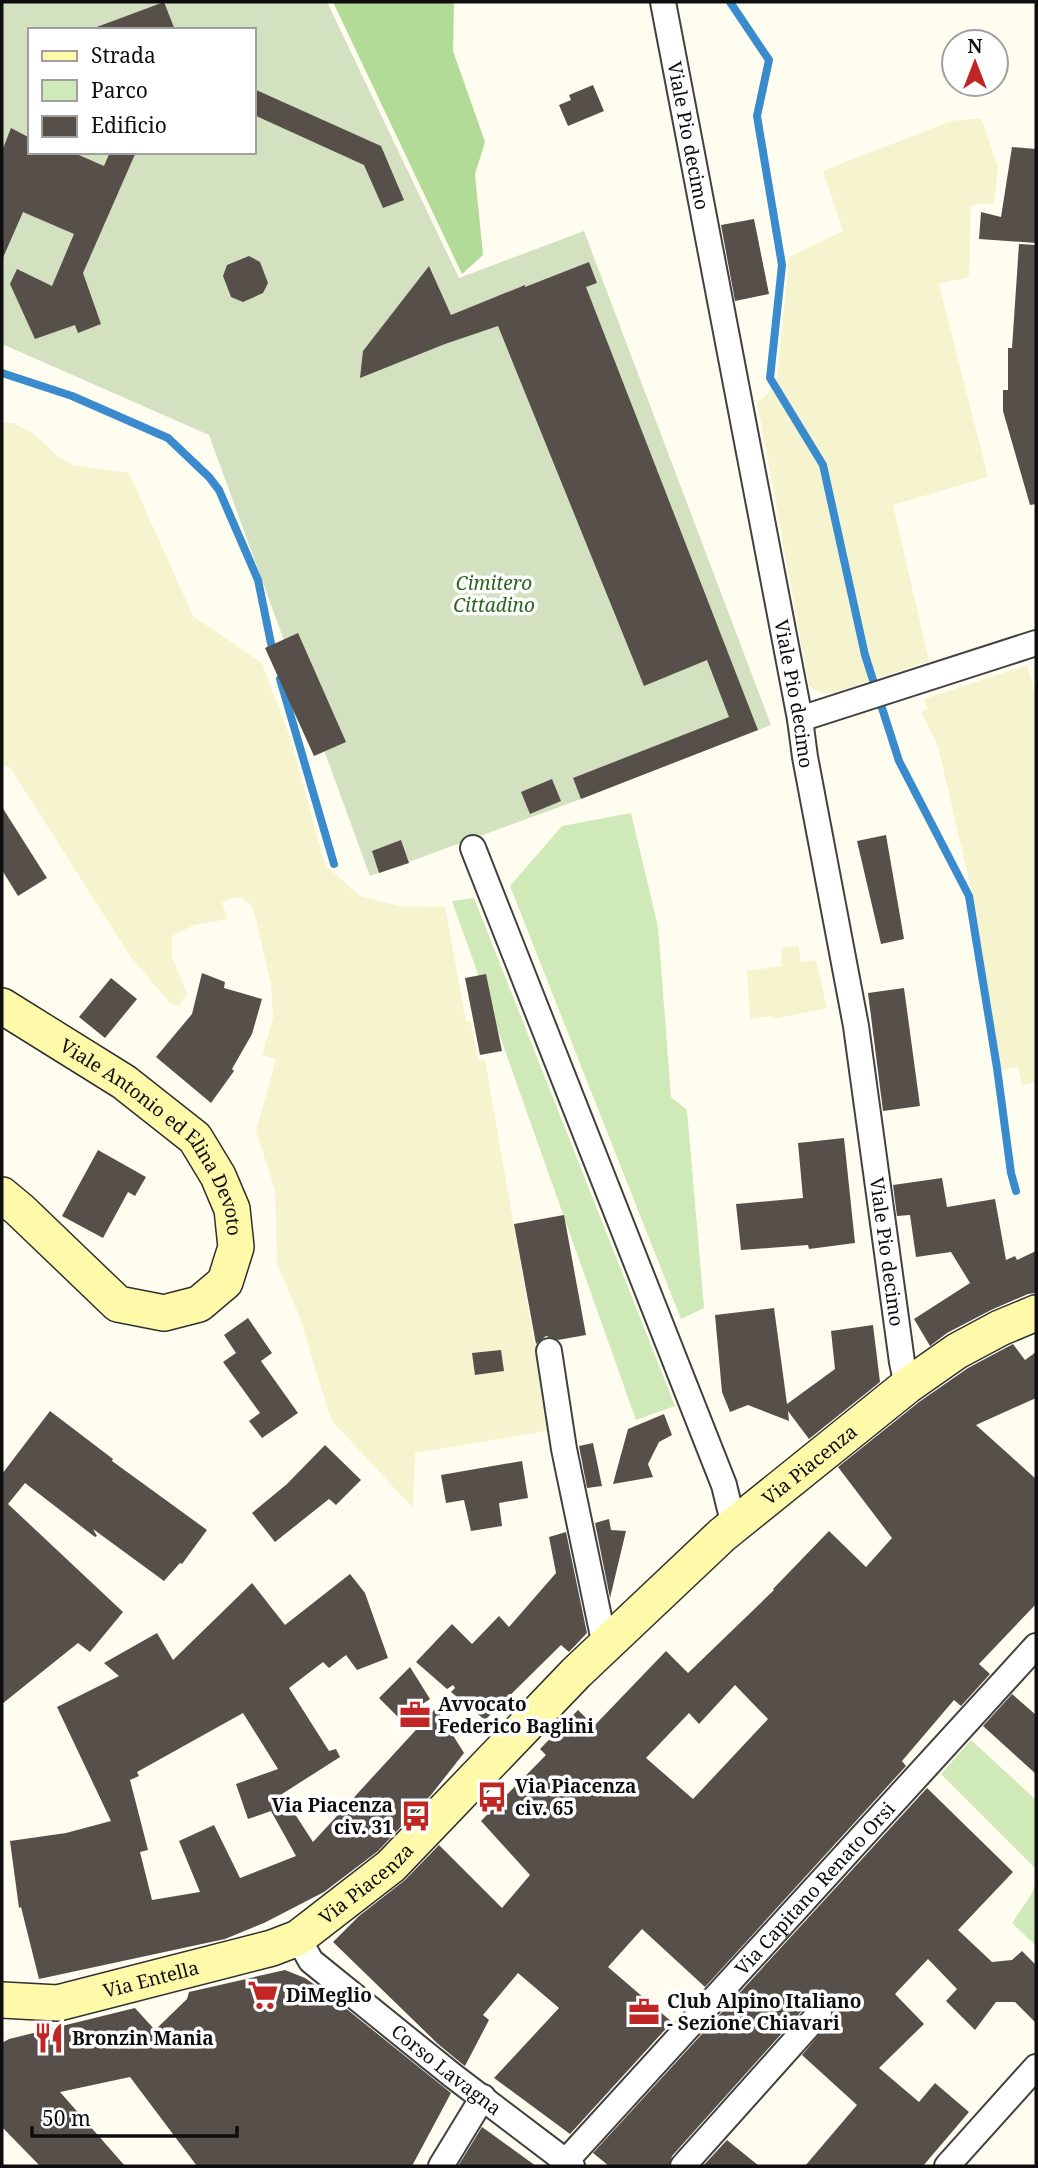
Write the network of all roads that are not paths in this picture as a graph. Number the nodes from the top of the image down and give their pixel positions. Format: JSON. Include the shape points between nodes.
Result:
{"nodes":[{"id":1,"x":663,"y":2,"type":"edge"},
{"id":2,"x":1036,"y":643,"type":"edge"},
{"id":3,"x":800,"y":719,"type":"junction"},
{"id":4,"x":473,"y":848,"type":"dead end"},
{"id":5,"x":2,"y":1006,"type":"edge"},
{"id":6,"x":2,"y":1195,"type":"edge"},
{"id":7,"x":1036,"y":1313,"type":"edge"},
{"id":8,"x":549,"y":1351,"type":"dead end"},
{"id":9,"x":907,"y":1386,"type":"junction"},
{"id":10,"x":734,"y":1526,"type":"junction"},
{"id":11,"x":605,"y":1646,"type":"junction"},
{"id":12,"x":1036,"y":1646,"type":"edge"},
{"id":13,"x":298,"y":1938,"type":"junction"},
{"id":14,"x":2,"y":2000,"type":"edge"},
{"id":15,"x":819,"y":2014,"type":"dead end"},
{"id":16,"x":1036,"y":2067,"type":"edge"},
{"id":17,"x":483,"y":2097,"type":"junction"},
{"id":18,"x":569,"y":2164,"type":"edge"},
{"id":19,"x":441,"y":2166,"type":"edge"},
{"id":20,"x":683,"y":2166,"type":"edge"},
{"id":21,"x":947,"y":2166,"type":"edge"}],
"edges":[{"from":1,"to":3,"type":"street","name":"Viale Pio decimo"},
{"from":2,"to":3,"type":"street"},
{"from":3,"to":9,"type":"street","name":"Viale Pio decimo","via":[[856,1026]]},
{"from":4,"to":10,"type":"street","via":[[724,1485]]},
{"from":5,"to":6,"type":"street","name":"Viale Antonio ed Elina Devoto","via":[[124,1082],[195,1138],[232,1209],[236,1247],[225,1282],[199,1304],[164,1313],[118,1304]]},
{"from":7,"to":9,"type":"street","name":"Via Piacenza","via":[[957,1351]]},
{"from":8,"to":11,"type":"street","via":[[564,1449]]},
{"from":9,"to":10,"type":"street","name":"Via Piacenza"},
{"from":10,"to":11,"type":"street","name":"Via Piacenza"},
{"from":11,"to":13,"type":"street","name":"Via Piacenza","via":[[391,1866]]},
{"from":12,"to":18,"type":"street","name":"Via Capitano Renato Orsi"},
{"from":13,"to":14,"type":"street","name":"Via Entella","via":[[58,2003]]},
{"from":13,"to":17,"type":"street","name":"Corso Lavagna","via":[[311,1961]]},
{"from":15,"to":20,"type":"street"},
{"from":16,"to":21,"type":"street"},
{"from":17,"to":18,"type":"street","name":"Corso Lavagna"},
{"from":17,"to":19,"type":"street"}]}
